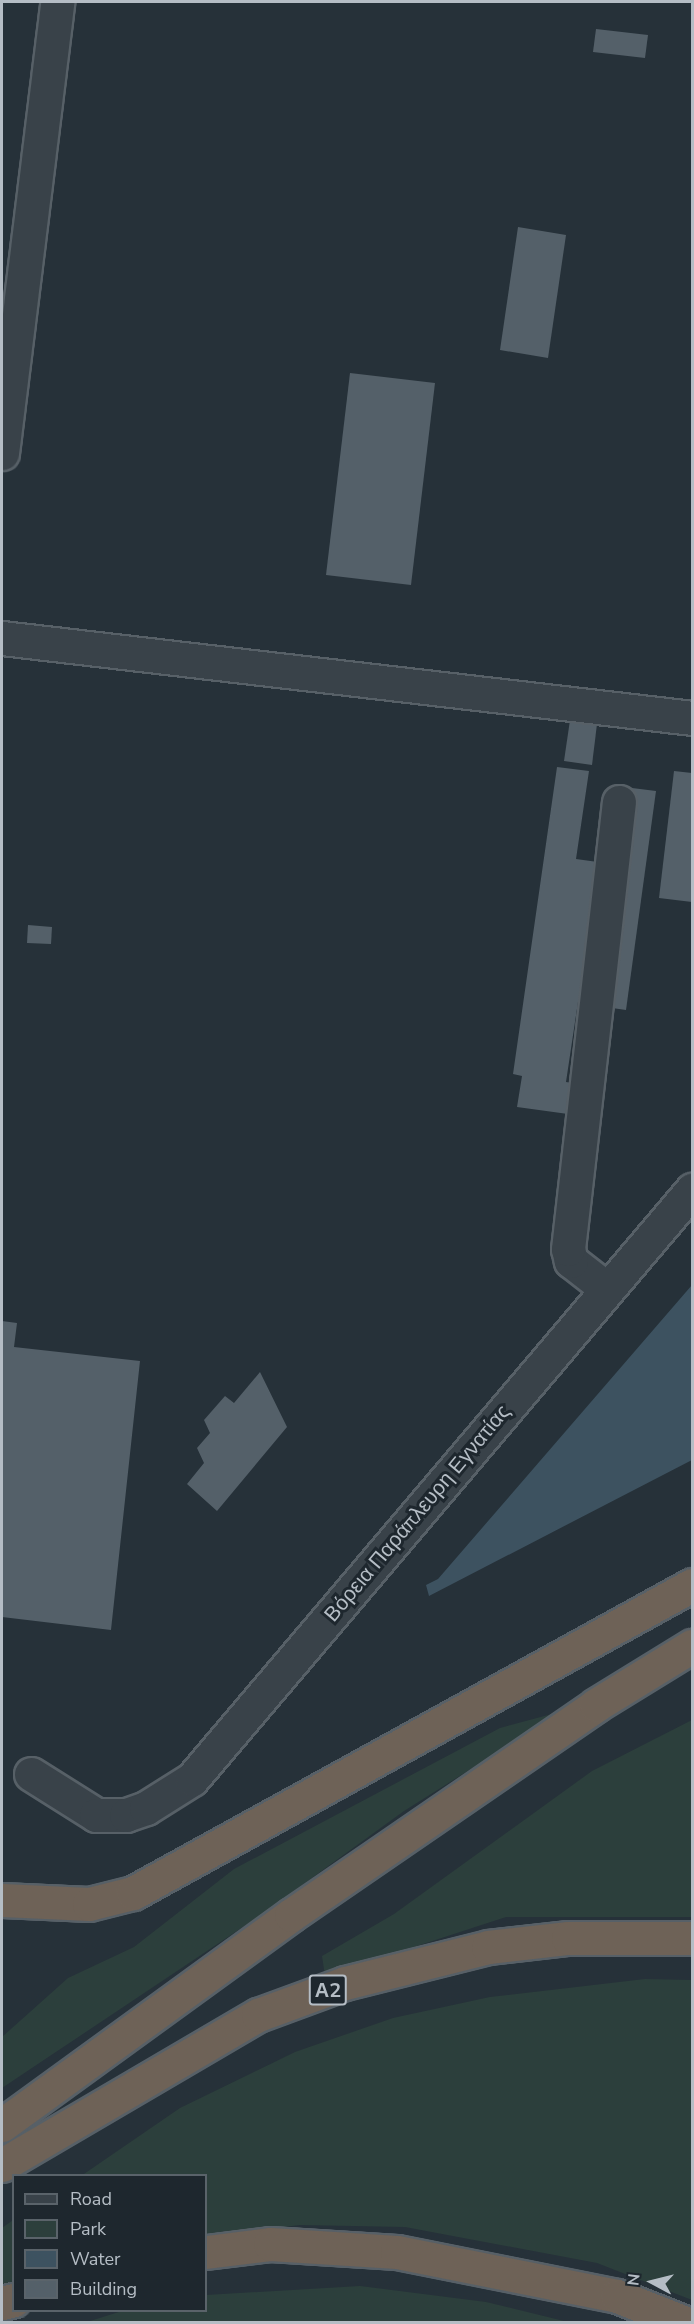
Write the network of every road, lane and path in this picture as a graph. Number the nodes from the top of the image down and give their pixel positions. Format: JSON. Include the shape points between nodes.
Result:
{"nodes":[{"id":1,"x":57,"y":2,"type":"edge"},
{"id":2,"x":2,"y":453,"type":"edge"},
{"id":3,"x":2,"y":638,"type":"edge"},
{"id":4,"x":693,"y":718,"type":"edge"},
{"id":5,"x":619,"y":802,"type":"dead end"},
{"id":6,"x":693,"y":1190,"type":"edge"},
{"id":7,"x":607,"y":1289,"type":"junction"},
{"id":8,"x":693,"y":1585,"type":"edge"},
{"id":9,"x":693,"y":1646,"type":"edge"},
{"id":10,"x":32,"y":1774,"type":"dead end"},
{"id":11,"x":2,"y":1900,"type":"edge"},
{"id":12,"x":693,"y":1938,"type":"edge"},
{"id":13,"x":2,"y":2125,"type":"edge"},
{"id":14,"x":2,"y":2165,"type":"edge"},
{"id":15,"x":207,"y":2252,"type":"edge"},
{"id":16,"x":683,"y":2322,"type":"edge"}],
"edges":[{"from":1,"to":2,"type":"street"},
{"from":3,"to":4,"type":"street"},
{"from":5,"to":7,"type":"street","via":[[568,1249],[571,1261]]},
{"from":6,"to":7,"type":"street","name":"Βόρεια Παράπλευρη Εγνατίας"},
{"from":7,"to":10,"type":"street","name":"Βόρεια Παράπλευρη Εγνατίας","via":[[192,1779],[126,1815],[96,1815]]},
{"from":8,"to":11,"type":"highway","via":[[133,1893],[89,1904]]},
{"from":9,"to":13,"type":"highway","via":[[596,1705],[291,1915]]},
{"from":12,"to":14,"type":"highway","number":"Α2","via":[[568,1938],[488,1947],[345,1983],[258,2015]]},
{"from":15,"to":16,"type":"highway","via":[[270,2244],[396,2252],[616,2296]]}]}
